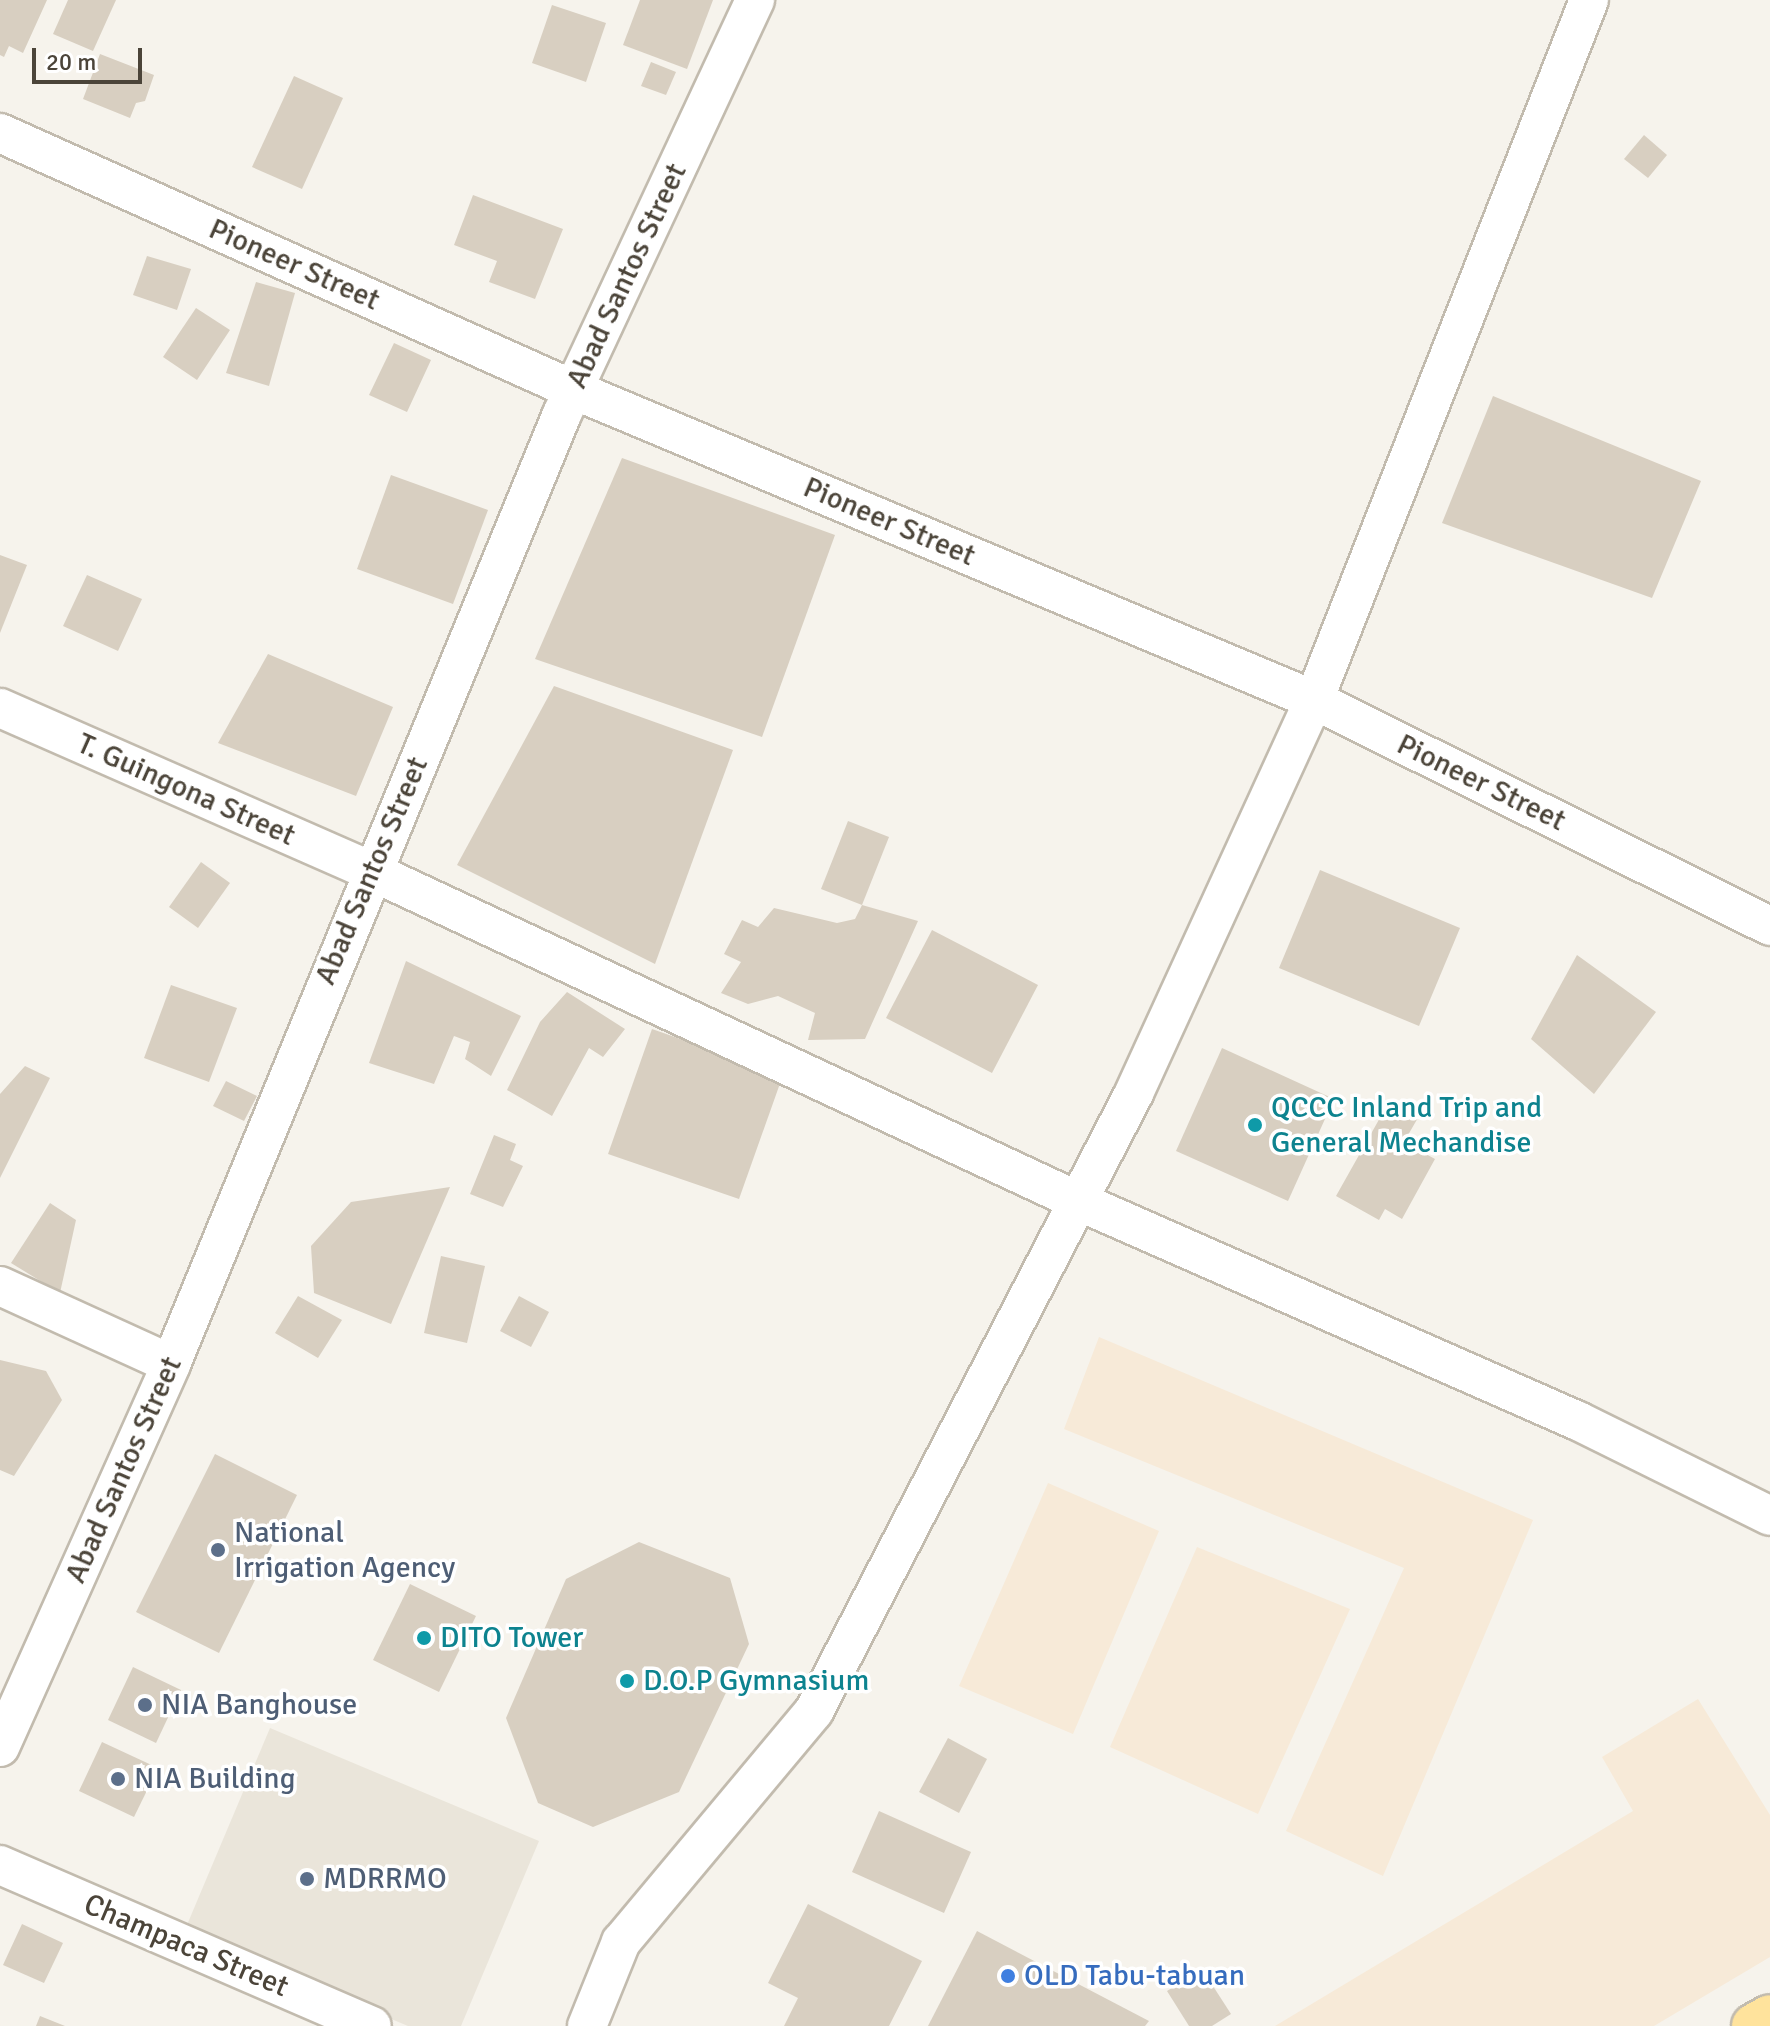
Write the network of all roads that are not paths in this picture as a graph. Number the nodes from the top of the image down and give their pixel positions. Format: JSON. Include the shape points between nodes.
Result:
{"nodes":[{"id":1,"x":755,"y":0,"type":"edge"},
{"id":2,"x":1589,"y":0,"type":"edge"},
{"id":3,"x":0,"y":133,"type":"edge"},
{"id":4,"x":574,"y":390,"type":"junction"},
{"id":5,"x":1314,"y":700,"type":"junction"},
{"id":6,"x":0,"y":708,"type":"edge"},
{"id":7,"x":373,"y":872,"type":"junction"},
{"id":8,"x":1770,"y":926,"type":"edge"},
{"id":9,"x":1078,"y":1201,"type":"junction"},
{"id":10,"x":0,"y":1286,"type":"edge"},
{"id":11,"x":171,"y":1364,"type":"junction"},
{"id":12,"x":1770,"y":1516,"type":"edge"},
{"id":13,"x":0,"y":1747,"type":"edge"},
{"id":14,"x":0,"y":1865,"type":"edge"},
{"id":15,"x":1770,"y":2017,"type":"edge"},
{"id":16,"x":372,"y":2026,"type":"edge"},
{"id":17,"x":587,"y":2026,"type":"edge"},
{"id":18,"x":1754,"y":2026,"type":"edge"}],
"edges":[{"from":1,"to":4,"type":"street","name":"Abad Santos Street"},
{"from":2,"to":5,"type":"street"},
{"from":3,"to":4,"type":"street","name":"Pioneer Street"},
{"from":4,"to":5,"type":"street","name":"Pioneer Street"},
{"from":4,"to":7,"type":"street","name":"Abad Santos Street"},
{"from":5,"to":8,"type":"street","name":"Pioneer Street"},
{"from":5,"to":9,"type":"street","via":[[1134,1093]]},
{"from":6,"to":7,"type":"street","name":"T. Guingona Street"},
{"from":7,"to":9,"type":"street","name":"T. Guingona Street"},
{"from":7,"to":11,"type":"street","name":"Abad Santos Street"},
{"from":9,"to":12,"type":"street","name":"T. Guingona Street","via":[[1578,1421]]},
{"from":9,"to":17,"type":"street","via":[[814,1711],[621,1942]]},
{"from":10,"to":11,"type":"street"},
{"from":11,"to":13,"type":"street","name":"Abad Santos Street"},
{"from":14,"to":16,"type":"street","name":"Champaca Street"},
{"from":15,"to":18,"type":"main road"}]}
